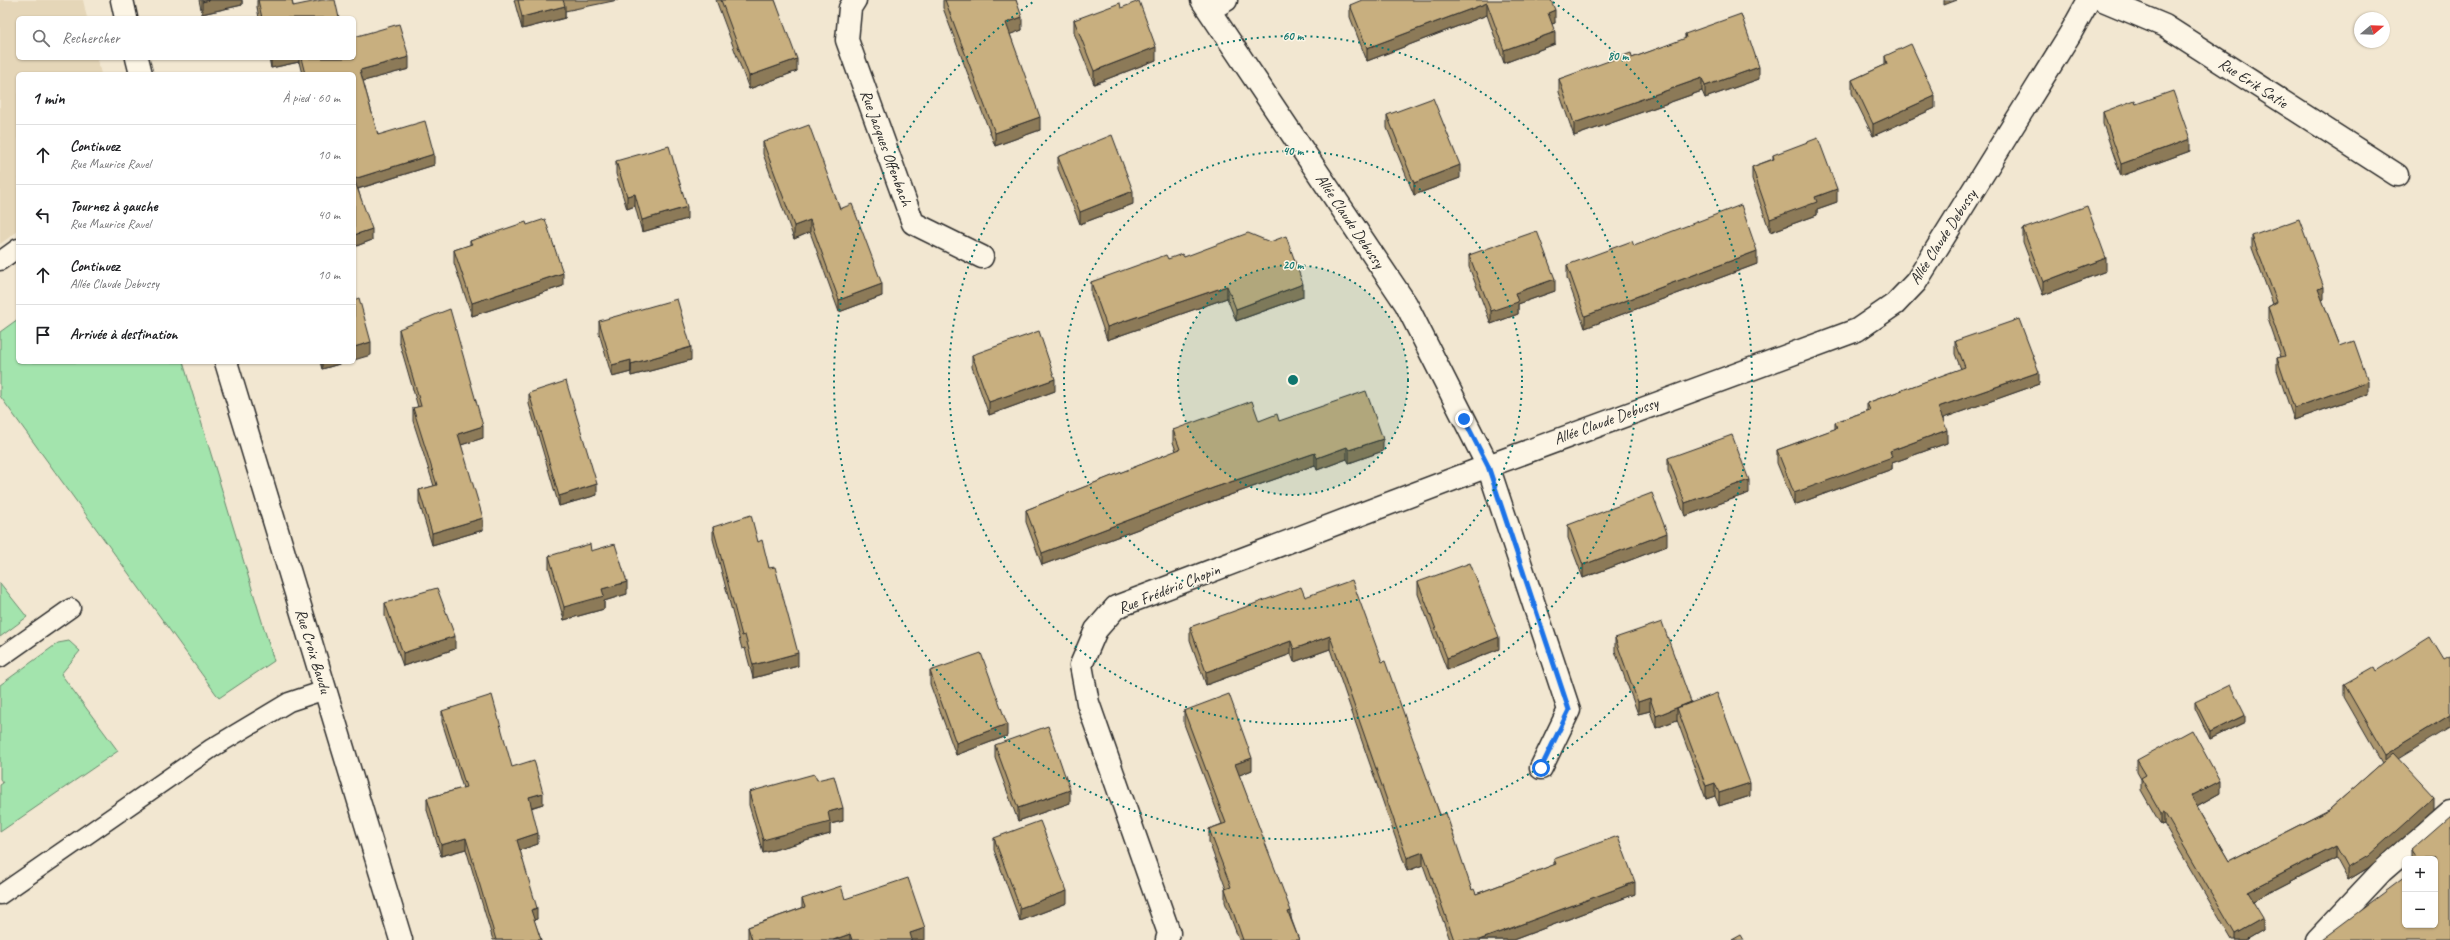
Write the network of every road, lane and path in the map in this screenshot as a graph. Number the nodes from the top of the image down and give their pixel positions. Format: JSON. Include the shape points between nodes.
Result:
{"nodes":[{"id":1,"x":122,"y":0,"type":"edge"},
{"id":2,"x":855,"y":0,"type":"edge"},
{"id":3,"x":2088,"y":0,"type":"edge"},
{"id":4,"x":2103,"y":0,"type":"edge"},
{"id":5,"x":1212,"y":3,"type":"edge"},
{"id":6,"x":126,"y":16,"type":"edge"},
{"id":7,"x":138,"y":60,"type":"edge"},
{"id":8,"x":140,"y":72,"type":"edge"},
{"id":9,"x":2397,"y":175,"type":"dead end"},
{"id":10,"x":16,"y":249,"type":"edge"},
{"id":11,"x":982,"y":257,"type":"dead end"},
{"id":12,"x":0,"y":261,"type":"edge"},
{"id":13,"x":227,"y":364,"type":"edge"},
{"id":14,"x":1488,"y":466,"type":"junction"},
{"id":15,"x":71,"y":608,"type":"dead end"},
{"id":16,"x":0,"y":658,"type":"edge"},
{"id":17,"x":325,"y":690,"type":"junction"},
{"id":18,"x":1541,"y":768,"type":"dead end"},
{"id":19,"x":2450,"y":812,"type":"edge"},
{"id":20,"x":0,"y":895,"type":"edge"},
{"id":21,"x":401,"y":940,"type":"edge"},
{"id":22,"x":1167,"y":940,"type":"edge"},
{"id":23,"x":2317,"y":940,"type":"edge"}],
"edges":[{"from":1,"to":6,"type":"street"},
{"from":2,"to":11,"type":"street","name":"Rue Jacques Offenbach","via":[[850,8],[847,40],[912,223]]},
{"from":3,"to":14,"type":"street","name":"Allée Claude Debussy","via":[[2070,34],[1916,282],[1895,304],[1857,330]]},
{"from":4,"to":9,"type":"street","name":"Rue Erik Satie","via":[[2165,26]]},
{"from":5,"to":14,"type":"street","name":"Allée Claude Debussy","via":[[1406,304]]},
{"from":7,"to":8,"type":"street"},
{"from":10,"to":12,"type":"lane"},
{"from":13,"to":17,"type":"street","name":"Rue Croix Baudu"},
{"from":14,"to":18,"type":"street","via":[[1569,710]]},
{"from":14,"to":22,"type":"street","name":"Rue Frédéric Chopin","via":[[1116,607],[1096,630],[1081,665],[1088,704],[1169,934]]},
{"from":15,"to":16,"type":"lane"},
{"from":17,"to":20,"type":"lane","via":[[289,702],[212,748]]},
{"from":17,"to":21,"type":"street","name":"Rue Croix Baudu"},
{"from":19,"to":23,"type":"street","via":[[2382,871]]}]}
